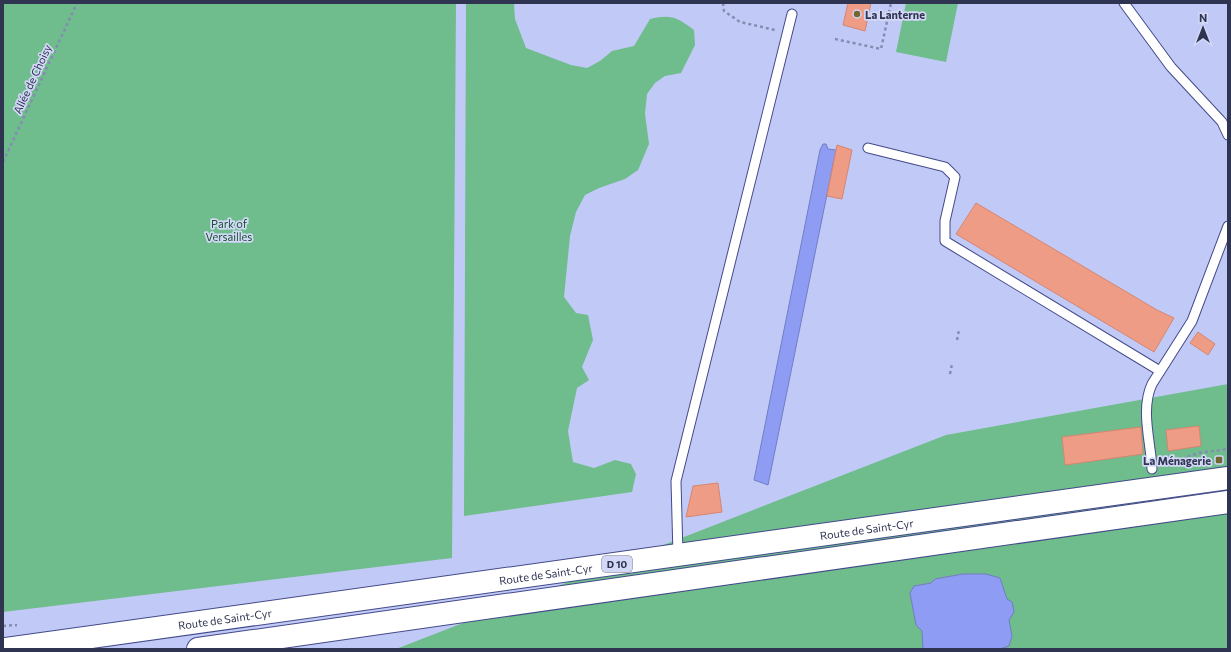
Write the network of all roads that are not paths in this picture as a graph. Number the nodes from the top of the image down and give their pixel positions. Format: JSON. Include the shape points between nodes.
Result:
{"nodes":[{"id":1,"x":1124,"y":3,"type":"edge"},
{"id":2,"x":792,"y":14,"type":"dead end"},
{"id":3,"x":1228,"y":135,"type":"edge"},
{"id":4,"x":868,"y":148,"type":"dead end"},
{"id":5,"x":1228,"y":226,"type":"edge"},
{"id":6,"x":1160,"y":371,"type":"junction"},
{"id":7,"x":1152,"y":469,"type":"dead end"},
{"id":8,"x":1228,"y":478,"type":"edge"},
{"id":9,"x":1228,"y":502,"type":"edge"},
{"id":10,"x":678,"y":556,"type":"junction"},
{"id":11,"x":6,"y":649,"type":"edge"},
{"id":12,"x":198,"y":649,"type":"edge"}],
"edges":[{"from":1,"to":3,"type":"lane","via":[[1171,67],[1222,122]]},
{"from":2,"to":10,"type":"lane","via":[[676,481]]},
{"from":4,"to":6,"type":"lane","via":[[945,167],[955,177],[945,221],[945,241]]},
{"from":5,"to":6,"type":"lane","via":[[1192,321]]},
{"from":6,"to":7,"type":"lane","via":[[1147,395]]},
{"from":8,"to":10,"type":"main road","name":"Route de Saint-Cyr","number":"D 10"},
{"from":9,"to":12,"type":"main road","number":"D 10"},
{"from":10,"to":11,"type":"main road","name":"Route de Saint-Cyr","number":"D 10"}]}
